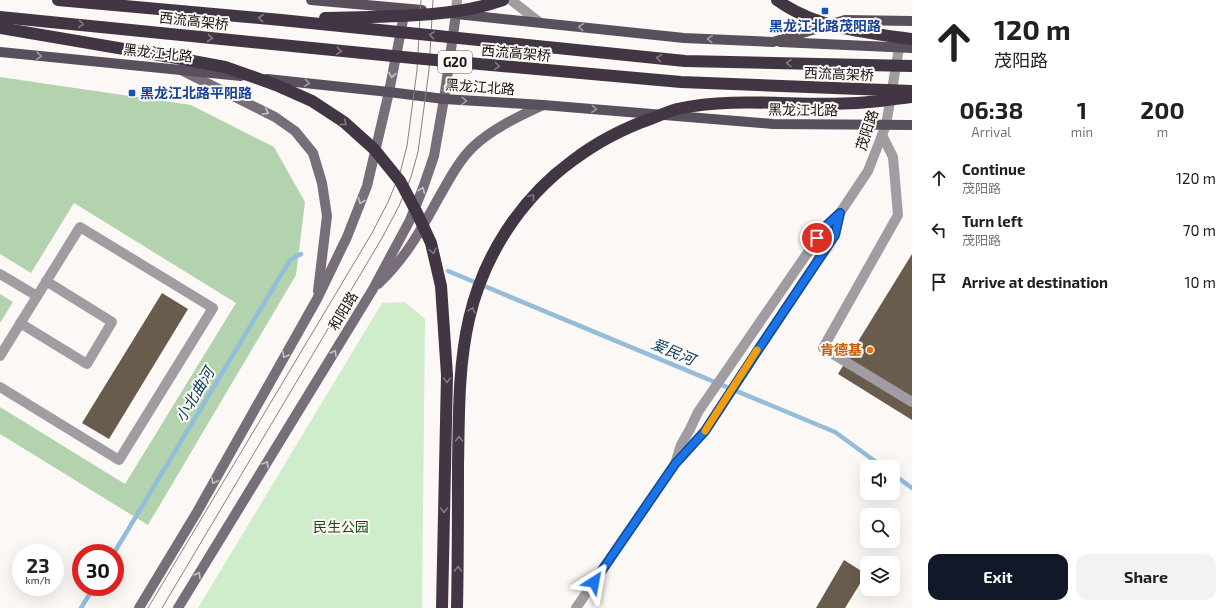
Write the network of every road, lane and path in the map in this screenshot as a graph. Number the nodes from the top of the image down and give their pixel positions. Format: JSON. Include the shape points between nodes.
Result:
{"nodes":[{"id":1,"x":58,"y":0,"type":"edge"},
{"id":2,"x":311,"y":0,"type":"edge"},
{"id":3,"x":457,"y":0,"type":"edge"},
{"id":4,"x":503,"y":0,"type":"edge"},
{"id":5,"x":511,"y":0,"type":"edge"},
{"id":6,"x":777,"y":0,"type":"edge"},
{"id":7,"x":406,"y":5,"type":"edge"},
{"id":8,"x":456,"y":14,"type":"junction"},
{"id":9,"x":0,"y":17,"type":"edge"},
{"id":10,"x":281,"y":20,"type":"junction"},
{"id":11,"x":912,"y":21,"type":"edge"},
{"id":12,"x":539,"y":22,"type":"junction"},
{"id":13,"x":0,"y":28,"type":"edge"},
{"id":14,"x":912,"y":39,"type":"edge"},
{"id":15,"x":773,"y":42,"type":"junction"},
{"id":16,"x":899,"y":48,"type":"junction"},
{"id":17,"x":912,"y":48,"type":"edge"},
{"id":18,"x":0,"y":52,"type":"edge"},
{"id":19,"x":912,"y":66,"type":"edge"},
{"id":20,"x":181,"y":70,"type":"junction"},
{"id":21,"x":912,"y":91,"type":"edge"},
{"id":22,"x":389,"y":92,"type":"junction"},
{"id":23,"x":912,"y":97,"type":"edge"},
{"id":24,"x":444,"y":99,"type":"junction"},
{"id":25,"x":543,"y":105,"type":"junction"},
{"id":26,"x":886,"y":125,"type":"junction"},
{"id":27,"x":912,"y":125,"type":"edge"},
{"id":28,"x":882,"y":135,"type":"junction"},
{"id":29,"x":840,"y":213,"type":"junction"},
{"id":30,"x":0,"y":274,"type":"edge"},
{"id":31,"x":46,"y":281,"type":"junction"},
{"id":32,"x":373,"y":289,"type":"junction"},
{"id":33,"x":37,"y":296,"type":"junction"},
{"id":34,"x":317,"y":300,"type":"junction"},
{"id":35,"x":20,"y":323,"type":"junction"},
{"id":36,"x":0,"y":356,"type":"edge"},
{"id":37,"x":0,"y":387,"type":"edge"},
{"id":38,"x":912,"y":402,"type":"edge"},
{"id":39,"x":675,"y":464,"type":"junction"},
{"id":40,"x":139,"y":608,"type":"edge"},
{"id":41,"x":178,"y":608,"type":"edge"},
{"id":42,"x":442,"y":608,"type":"edge"},
{"id":43,"x":457,"y":608,"type":"edge"},
{"id":44,"x":576,"y":608,"type":"edge"}],
"edges":[{"from":10,"to":1,"type":"highway","name":"西流高架桥","number":"G20","one_way":true,"bridge":true},
{"from":2,"to":7,"type":"main road"},
{"from":3,"to":8,"type":"street","name":"和阳路"},
{"from":4,"to":10,"type":"highway","bridge":true,"via":[[435,14]]},
{"from":5,"to":12,"type":"street"},
{"from":6,"to":14,"type":"highway","bridge":true,"via":[[825,23],[871,34]]},
{"from":7,"to":8,"type":"main road"},
{"from":7,"to":22,"type":"main road","name":"和阳路","one_way":true},
{"from":8,"to":12,"type":"main road"},
{"from":8,"to":24,"type":"main road","name":"和阳路"},
{"from":9,"to":21,"type":"highway","name":"西流高架桥","number":"G20","one_way":true,"bridge":true,"via":[[681,82]]},
{"from":19,"to":10,"type":"highway","name":"西流高架桥","number":"G20","one_way":true,"bridge":true,"via":[[685,60]]},
{"from":11,"to":15,"type":"main road","via":[[845,20]]},
{"from":15,"to":12,"type":"main road","one_way":true,"via":[[684,38]]},
{"from":13,"to":42,"type":"highway","one_way":true,"bridge":true,"via":[[225,67],[276,85],[312,101],[344,122],[374,149],[400,181],[418,212],[431,243],[441,286],[447,375]]},
{"from":15,"to":16,"type":"main road"},
{"from":16,"to":17,"type":"main road"},
{"from":16,"to":26,"type":"street","name":"茂阳路"},
{"from":18,"to":20,"type":"main road","name":"黑龙江北路","one_way":true},
{"from":20,"to":22,"type":"main road","name":"黑龙江北路","one_way":true},
{"from":20,"to":34,"type":"main road","one_way":true,"via":[[275,116],[295,131],[313,154],[322,183],[326,216]]},
{"from":22,"to":24,"type":"main road","name":"黑龙江北路"},
{"from":22,"to":34,"type":"main road","name":"和阳路","one_way":true,"via":[[367,186],[347,237]]},
{"from":43,"to":23,"type":"highway","one_way":true,"bridge":true,"via":[[459,414],[462,364],[469,319],[481,280],[493,253],[534,194],[559,170],[589,148],[625,128],[676,110],[718,103],[856,104]]},
{"from":24,"to":25,"type":"main road","name":"黑龙江北路","one_way":true},
{"from":32,"to":24,"type":"main road","name":"和阳路","one_way":true,"via":[[410,220],[423,188],[434,156]]},
{"from":25,"to":26,"type":"main road","name":"黑龙江北路","one_way":true,"via":[[773,124]]},
{"from":25,"to":32,"type":"main road","via":[[503,125],[475,145],[454,171],[418,234],[393,270]]},
{"from":26,"to":27,"type":"main road","name":"黑龙江北路"},
{"from":26,"to":28,"type":"street","name":"茂阳路"},
{"from":28,"to":29,"type":"street","name":"茂阳路","via":[[868,171]]},
{"from":28,"to":38,"type":"street","via":[[893,157],[898,215],[823,348]]},
{"from":29,"to":39,"type":"street","name":"茂阳路","via":[[826,226],[698,412],[681,444]]},
{"from":29,"to":39,"type":"street","name":"茂阳路","via":[[835,235],[705,431]]},
{"from":30,"to":33,"type":"street"},
{"from":31,"to":33,"type":"street"},
{"from":31,"to":35,"type":"street","via":[[112,322],[87,364]]},
{"from":31,"to":37,"type":"street","via":[[80,227],[213,308],[119,460]]},
{"from":41,"to":32,"type":"main road","name":"和阳路","one_way":true},
{"from":33,"to":35,"type":"street"},
{"from":34,"to":40,"type":"main road","name":"和阳路","one_way":true,"via":[[197,512]]},
{"from":35,"to":36,"type":"street"},
{"from":39,"to":44,"type":"street"}]}
